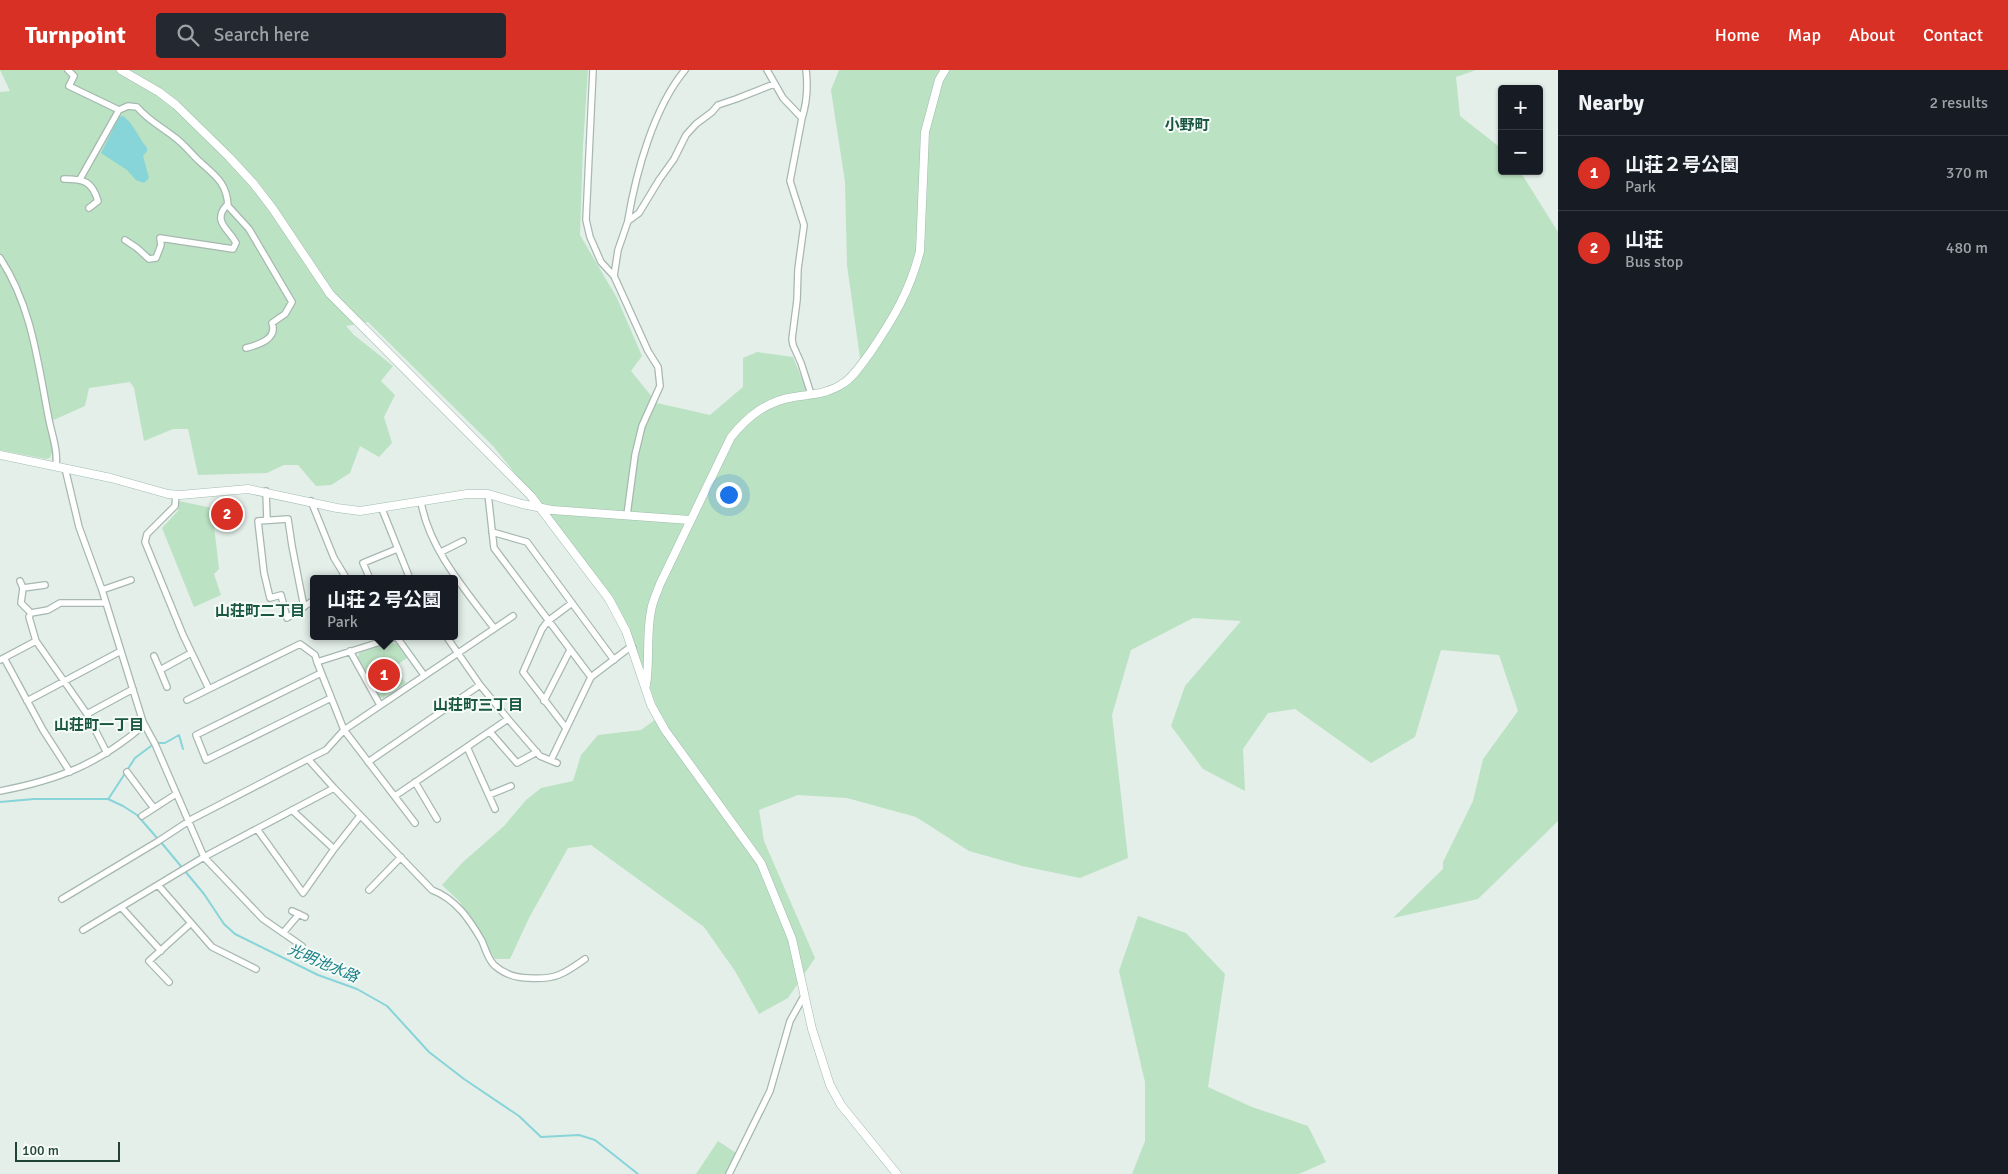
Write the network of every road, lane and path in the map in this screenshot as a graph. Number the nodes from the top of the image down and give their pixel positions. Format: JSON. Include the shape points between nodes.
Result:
{"nodes":[{"id":1,"x":68,"y":70,"type":"edge"},
{"id":2,"x":121,"y":70,"type":"edge"},
{"id":3,"x":593,"y":70,"type":"edge"},
{"id":4,"x":685,"y":70,"type":"edge"},
{"id":5,"x":767,"y":70,"type":"edge"},
{"id":6,"x":806,"y":70,"type":"edge"},
{"id":7,"x":946,"y":70,"type":"edge"},
{"id":8,"x":774,"y":84,"type":"junction"},
{"id":9,"x":118,"y":110,"type":"junction"},
{"id":10,"x":802,"y":118,"type":"junction"},
{"id":11,"x":64,"y":179,"type":"dead end"},
{"id":12,"x":80,"y":179,"type":"junction"},
{"id":13,"x":226,"y":206,"type":"dead end"},
{"id":14,"x":89,"y":208,"type":"dead end"},
{"id":15,"x":628,"y":221,"type":"junction"},
{"id":16,"x":125,"y":240,"type":"dead end"},
{"id":17,"x":0,"y":258,"type":"edge"},
{"id":18,"x":614,"y":276,"type":"junction"},
{"id":19,"x":246,"y":348,"type":"dead end"},
{"id":20,"x":810,"y":394,"type":"junction"},
{"id":21,"x":0,"y":455,"type":"edge"},
{"id":22,"x":56,"y":466,"type":"junction"},
{"id":23,"x":65,"y":468,"type":"junction"},
{"id":24,"x":266,"y":491,"type":"junction"},
{"id":25,"x":488,"y":494,"type":"junction"},
{"id":26,"x":176,"y":495,"type":"junction"},
{"id":27,"x":311,"y":501,"type":"junction"},
{"id":28,"x":421,"y":502,"type":"junction"},
{"id":29,"x":541,"y":508,"type":"junction"},
{"id":30,"x":382,"y":509,"type":"junction"},
{"id":31,"x":627,"y":515,"type":"junction"},
{"id":32,"x":267,"y":520,"type":"junction"},
{"id":33,"x":690,"y":520,"type":"junction"},
{"id":34,"x":145,"y":525,"type":"dead end"},
{"id":35,"x":150,"y":530,"type":"junction"},
{"id":36,"x":492,"y":532,"type":"junction"},
{"id":37,"x":463,"y":541,"type":"dead end"},
{"id":38,"x":397,"y":549,"type":"junction"},
{"id":39,"x":441,"y":552,"type":"junction"},
{"id":40,"x":344,"y":575,"type":"edge"},
{"id":41,"x":368,"y":575,"type":"edge"},
{"id":42,"x":408,"y":575,"type":"edge"},
{"id":43,"x":454,"y":575,"type":"edge"},
{"id":44,"x":131,"y":580,"type":"dead end"},
{"id":45,"x":458,"y":580,"type":"edge"},
{"id":46,"x":20,"y":581,"type":"dead end"},
{"id":47,"x":45,"y":585,"type":"dead end"},
{"id":48,"x":24,"y":588,"type":"junction"},
{"id":49,"x":102,"y":590,"type":"junction"},
{"id":50,"x":106,"y":603,"type":"junction"},
{"id":51,"x":310,"y":603,"type":"edge"},
{"id":52,"x":572,"y":603,"type":"junction"},
{"id":53,"x":304,"y":607,"type":"junction"},
{"id":54,"x":31,"y":613,"type":"junction"},
{"id":55,"x":513,"y":616,"type":"dead end"},
{"id":56,"x":548,"y":621,"type":"junction"},
{"id":57,"x":494,"y":628,"type":"junction"},
{"id":58,"x":384,"y":640,"type":"edge"},
{"id":59,"x":399,"y":640,"type":"edge"},
{"id":60,"x":449,"y":640,"type":"edge"},
{"id":61,"x":36,"y":641,"type":"junction"},
{"id":62,"x":633,"y":648,"type":"junction"},
{"id":63,"x":270,"y":649,"type":"dead end"},
{"id":64,"x":570,"y":650,"type":"junction"},
{"id":65,"x":121,"y":651,"type":"junction"},
{"id":66,"x":350,"y":651,"type":"junction"},
{"id":67,"x":458,"y":652,"type":"junction"},
{"id":68,"x":191,"y":653,"type":"junction"},
{"id":69,"x":154,"y":656,"type":"dead end"},
{"id":70,"x":274,"y":656,"type":"junction"},
{"id":71,"x":2,"y":659,"type":"edge"},
{"id":72,"x":614,"y":660,"type":"junction"},
{"id":73,"x":317,"y":662,"type":"junction"},
{"id":74,"x":160,"y":670,"type":"junction"},
{"id":75,"x":224,"y":673,"type":"dead end"},
{"id":76,"x":321,"y":673,"type":"junction"},
{"id":77,"x":424,"y":675,"type":"junction"},
{"id":78,"x":591,"y":677,"type":"junction"},
{"id":79,"x":227,"y":680,"type":"junction"},
{"id":80,"x":65,"y":682,"type":"junction"},
{"id":81,"x":480,"y":684,"type":"junction"},
{"id":82,"x":646,"y":686,"type":"junction"},
{"id":83,"x":167,"y":687,"type":"dead end"},
{"id":84,"x":132,"y":689,"type":"junction"},
{"id":85,"x":209,"y":689,"type":"junction"},
{"id":86,"x":331,"y":698,"type":"junction"},
{"id":87,"x":187,"y":700,"type":"dead end"},
{"id":88,"x":27,"y":701,"type":"junction"},
{"id":89,"x":544,"y":701,"type":"junction"},
{"id":90,"x":380,"y":705,"type":"junction"},
{"id":91,"x":87,"y":714,"type":"junction"},
{"id":92,"x":508,"y":719,"type":"junction"},
{"id":93,"x":144,"y":725,"type":"junction"},
{"id":94,"x":566,"y":728,"type":"junction"},
{"id":95,"x":344,"y":730,"type":"junction"},
{"id":96,"x":490,"y":732,"type":"junction"},
{"id":97,"x":467,"y":747,"type":"junction"},
{"id":98,"x":536,"y":752,"type":"junction"},
{"id":99,"x":107,"y":753,"type":"junction"},
{"id":100,"x":308,"y":759,"type":"junction"},
{"id":101,"x":368,"y":762,"type":"junction"},
{"id":102,"x":70,"y":772,"type":"junction"},
{"id":103,"x":127,"y":772,"type":"dead end"},
{"id":104,"x":415,"y":782,"type":"junction"},
{"id":105,"x":511,"y":786,"type":"dead end"},
{"id":106,"x":334,"y":788,"type":"junction"},
{"id":107,"x":0,"y":791,"type":"edge"},
{"id":108,"x":176,"y":794,"type":"junction"},
{"id":109,"x":489,"y":795,"type":"junction"},
{"id":110,"x":395,"y":796,"type":"junction"},
{"id":111,"x":153,"y":807,"type":"junction"},
{"id":112,"x":495,"y":809,"type":"dead end"},
{"id":113,"x":292,"y":810,"type":"junction"},
{"id":114,"x":142,"y":816,"type":"dead end"},
{"id":115,"x":360,"y":816,"type":"junction"},
{"id":116,"x":437,"y":819,"type":"dead end"},
{"id":117,"x":188,"y":821,"type":"junction"},
{"id":118,"x":415,"y":823,"type":"dead end"},
{"id":119,"x":257,"y":829,"type":"junction"},
{"id":120,"x":334,"y":849,"type":"junction"},
{"id":121,"x":204,"y":857,"type":"junction"},
{"id":122,"x":401,"y":857,"type":"junction"},
{"id":123,"x":158,"y":885,"type":"junction"},
{"id":124,"x":369,"y":890,"type":"dead end"},
{"id":125,"x":62,"y":899,"type":"dead end"},
{"id":126,"x":121,"y":907,"type":"junction"},
{"id":127,"x":292,"y":911,"type":"dead end"},
{"id":128,"x":191,"y":923,"type":"junction"},
{"id":129,"x":84,"y":930,"type":"dead end"},
{"id":130,"x":283,"y":933,"type":"junction"},
{"id":131,"x":302,"y":946,"type":"dead end"},
{"id":132,"x":161,"y":950,"type":"junction"},
{"id":133,"x":585,"y":960,"type":"dead end"},
{"id":134,"x":256,"y":969,"type":"dead end"},
{"id":135,"x":169,"y":982,"type":"dead end"},
{"id":136,"x":804,"y":996,"type":"junction"},
{"id":137,"x":729,"y":1174,"type":"edge"},
{"id":138,"x":897,"y":1174,"type":"edge"}],
"edges":[{"from":1,"to":9,"type":"street","via":[[74,76],[69,86]]},
{"from":2,"to":29,"type":"street","via":[[176,105],[229,157],[273,209],[330,294]]},
{"from":3,"to":18,"type":"street","via":[[586,220],[601,262]]},
{"from":4,"to":15,"type":"street","via":[[668,92],[660,111],[641,164]]},
{"from":5,"to":8,"type":"street"},
{"from":6,"to":10,"type":"street","via":[[808,82]]},
{"from":7,"to":20,"type":"street","via":[[939,80],[925,132],[920,250],[904,300],[861,365],[843,384],[822,393]]},
{"from":8,"to":10,"type":"street"},
{"from":8,"to":15,"type":"street","via":[[718,104],[696,124],[639,213]]},
{"from":9,"to":12,"type":"street"},
{"from":9,"to":19,"type":"street","via":[[137,107],[211,170],[221,182],[228,206],[249,229],[292,302],[285,314],[272,324],[274,328],[270,337]]},
{"from":10,"to":20,"type":"street","via":[[790,181],[804,225],[792,345]]},
{"from":11,"to":12,"type":"street"},
{"from":12,"to":14,"type":"street","via":[[94,190],[98,201]]},
{"from":13,"to":16,"type":"street","via":[[221,220],[236,243],[233,249],[160,238],[156,258],[148,259]]},
{"from":15,"to":18,"type":"street","via":[[618,250]]},
{"from":17,"to":22,"type":"street","via":[[22,299],[38,360]]},
{"from":18,"to":31,"type":"street","via":[[658,368],[660,386],[642,426]]},
{"from":20,"to":33,"type":"street","via":[[783,399],[758,409],[743,422],[721,454]]},
{"from":21,"to":22,"type":"street"},
{"from":22,"to":23,"type":"street"},
{"from":23,"to":26,"type":"street"},
{"from":23,"to":49,"type":"street","via":[[79,527]]},
{"from":24,"to":26,"type":"street","via":[[248,489]]},
{"from":24,"to":27,"type":"street"},
{"from":24,"to":32,"type":"street"},
{"from":25,"to":28,"type":"street"},
{"from":25,"to":29,"type":"street"},
{"from":25,"to":36,"type":"street"},
{"from":26,"to":35,"type":"street","via":[[175,506]]},
{"from":27,"to":30,"type":"street","via":[[348,510]]},
{"from":27,"to":40,"type":"street"},
{"from":28,"to":30,"type":"street"},
{"from":28,"to":39,"type":"street","via":[[425,523]]},
{"from":29,"to":31,"type":"street"},
{"from":29,"to":62,"type":"street","via":[[609,600]]},
{"from":30,"to":38,"type":"street"},
{"from":31,"to":33,"type":"street"},
{"from":32,"to":53,"type":"street","via":[[288,519]]},
{"from":32,"to":53,"type":"street","via":[[258,521],[270,598],[281,595],[288,618]]},
{"from":33,"to":82,"type":"street","via":[[651,609]]},
{"from":34,"to":35,"type":"street"},
{"from":35,"to":68,"type":"street","via":[[145,542]]},
{"from":36,"to":52,"type":"street","via":[[527,542]]},
{"from":36,"to":56,"type":"street","via":[[494,548]]},
{"from":37,"to":39,"type":"street"},
{"from":38,"to":41,"type":"street","via":[[363,563]]},
{"from":38,"to":42,"type":"street"},
{"from":39,"to":43,"type":"street"},
{"from":44,"to":49,"type":"street"},
{"from":45,"to":57,"type":"street"},
{"from":46,"to":48,"type":"street"},
{"from":47,"to":48,"type":"street"},
{"from":48,"to":54,"type":"street","via":[[21,603]]},
{"from":49,"to":50,"type":"street"},
{"from":50,"to":54,"type":"street","via":[[60,603],[48,610]]},
{"from":50,"to":65,"type":"street"},
{"from":51,"to":53,"type":"street"},
{"from":52,"to":56,"type":"street"},
{"from":52,"to":72,"type":"street"},
{"from":54,"to":61,"type":"street","via":[[29,617]]},
{"from":55,"to":57,"type":"street"},
{"from":56,"to":64,"type":"street"},
{"from":56,"to":89,"type":"street","via":[[523,672]]},
{"from":57,"to":67,"type":"street"},
{"from":58,"to":66,"type":"street"},
{"from":59,"to":77,"type":"street"},
{"from":60,"to":67,"type":"street"},
{"from":61,"to":71,"type":"street"},
{"from":61,"to":80,"type":"street"},
{"from":62,"to":72,"type":"street"},
{"from":62,"to":82,"type":"street"},
{"from":63,"to":70,"type":"street"},
{"from":64,"to":78,"type":"street"},
{"from":64,"to":89,"type":"street"},
{"from":65,"to":80,"type":"street"},
{"from":65,"to":84,"type":"street"},
{"from":66,"to":73,"type":"street"},
{"from":66,"to":90,"type":"street"},
{"from":67,"to":77,"type":"street"},
{"from":67,"to":81,"type":"street"},
{"from":68,"to":74,"type":"street"},
{"from":68,"to":85,"type":"street"},
{"from":69,"to":74,"type":"street"},
{"from":70,"to":73,"type":"street","via":[[300,644],[314,655]]},
{"from":70,"to":79,"type":"street"},
{"from":71,"to":88,"type":"street"},
{"from":72,"to":78,"type":"street"},
{"from":73,"to":76,"type":"street"},
{"from":74,"to":83,"type":"street"},
{"from":75,"to":79,"type":"street"},
{"from":76,"to":86,"type":"street"},
{"from":76,"to":86,"type":"street","via":[[196,734],[206,760]]},
{"from":77,"to":90,"type":"street"},
{"from":78,"to":94,"type":"street"},
{"from":79,"to":85,"type":"street"},
{"from":80,"to":88,"type":"street"},
{"from":80,"to":91,"type":"street"},
{"from":81,"to":92,"type":"street"},
{"from":81,"to":101,"type":"street"},
{"from":82,"to":136,"type":"street","via":[[651,706],[665,730],[761,862],[792,939]]},
{"from":84,"to":91,"type":"street"},
{"from":84,"to":93,"type":"street"},
{"from":85,"to":87,"type":"street"},
{"from":86,"to":95,"type":"street"},
{"from":88,"to":102,"type":"street"},
{"from":89,"to":94,"type":"street"},
{"from":90,"to":95,"type":"street"},
{"from":91,"to":99,"type":"street"},
{"from":92,"to":96,"type":"street"},
{"from":92,"to":98,"type":"street"},
{"from":93,"to":99,"type":"street"},
{"from":93,"to":108,"type":"street"},
{"from":94,"to":98,"type":"street","via":[[554,762]]},
{"from":95,"to":100,"type":"street","via":[[326,750]]},
{"from":95,"to":101,"type":"street"},
{"from":96,"to":97,"type":"street"},
{"from":96,"to":98,"type":"street","via":[[517,763]]},
{"from":97,"to":104,"type":"street"},
{"from":97,"to":109,"type":"street"},
{"from":99,"to":102,"type":"street"},
{"from":100,"to":106,"type":"street"},
{"from":100,"to":117,"type":"street"},
{"from":101,"to":110,"type":"street"},
{"from":102,"to":107,"type":"street","via":[[32,785]]},
{"from":103,"to":111,"type":"street"},
{"from":104,"to":110,"type":"street"},
{"from":104,"to":116,"type":"street"},
{"from":105,"to":109,"type":"street"},
{"from":106,"to":113,"type":"street"},
{"from":106,"to":115,"type":"street"},
{"from":108,"to":111,"type":"street"},
{"from":108,"to":117,"type":"street"},
{"from":109,"to":112,"type":"street"},
{"from":110,"to":118,"type":"street"},
{"from":111,"to":114,"type":"street"},
{"from":113,"to":119,"type":"street"},
{"from":113,"to":120,"type":"street"},
{"from":115,"to":120,"type":"street"},
{"from":115,"to":122,"type":"street"},
{"from":117,"to":121,"type":"street"},
{"from":117,"to":125,"type":"street"},
{"from":119,"to":120,"type":"street","via":[[303,893]]},
{"from":119,"to":121,"type":"street"},
{"from":121,"to":123,"type":"street"},
{"from":121,"to":130,"type":"street","via":[[263,919]]},
{"from":122,"to":124,"type":"street"},
{"from":122,"to":133,"type":"street","via":[[432,890],[459,907],[493,964],[508,974],[550,979]]},
{"from":123,"to":126,"type":"street"},
{"from":123,"to":128,"type":"street"},
{"from":126,"to":129,"type":"street"},
{"from":126,"to":132,"type":"street"},
{"from":127,"to":130,"type":"street","via":[[302,915]]},
{"from":128,"to":132,"type":"street"},
{"from":128,"to":134,"type":"street","via":[[212,947]]},
{"from":130,"to":131,"type":"street"},
{"from":132,"to":135,"type":"street","via":[[149,961]]},
{"from":136,"to":137,"type":"street","via":[[790,1020],[770,1091]]},
{"from":136,"to":138,"type":"street","via":[[830,1085],[841,1106]]}]}
